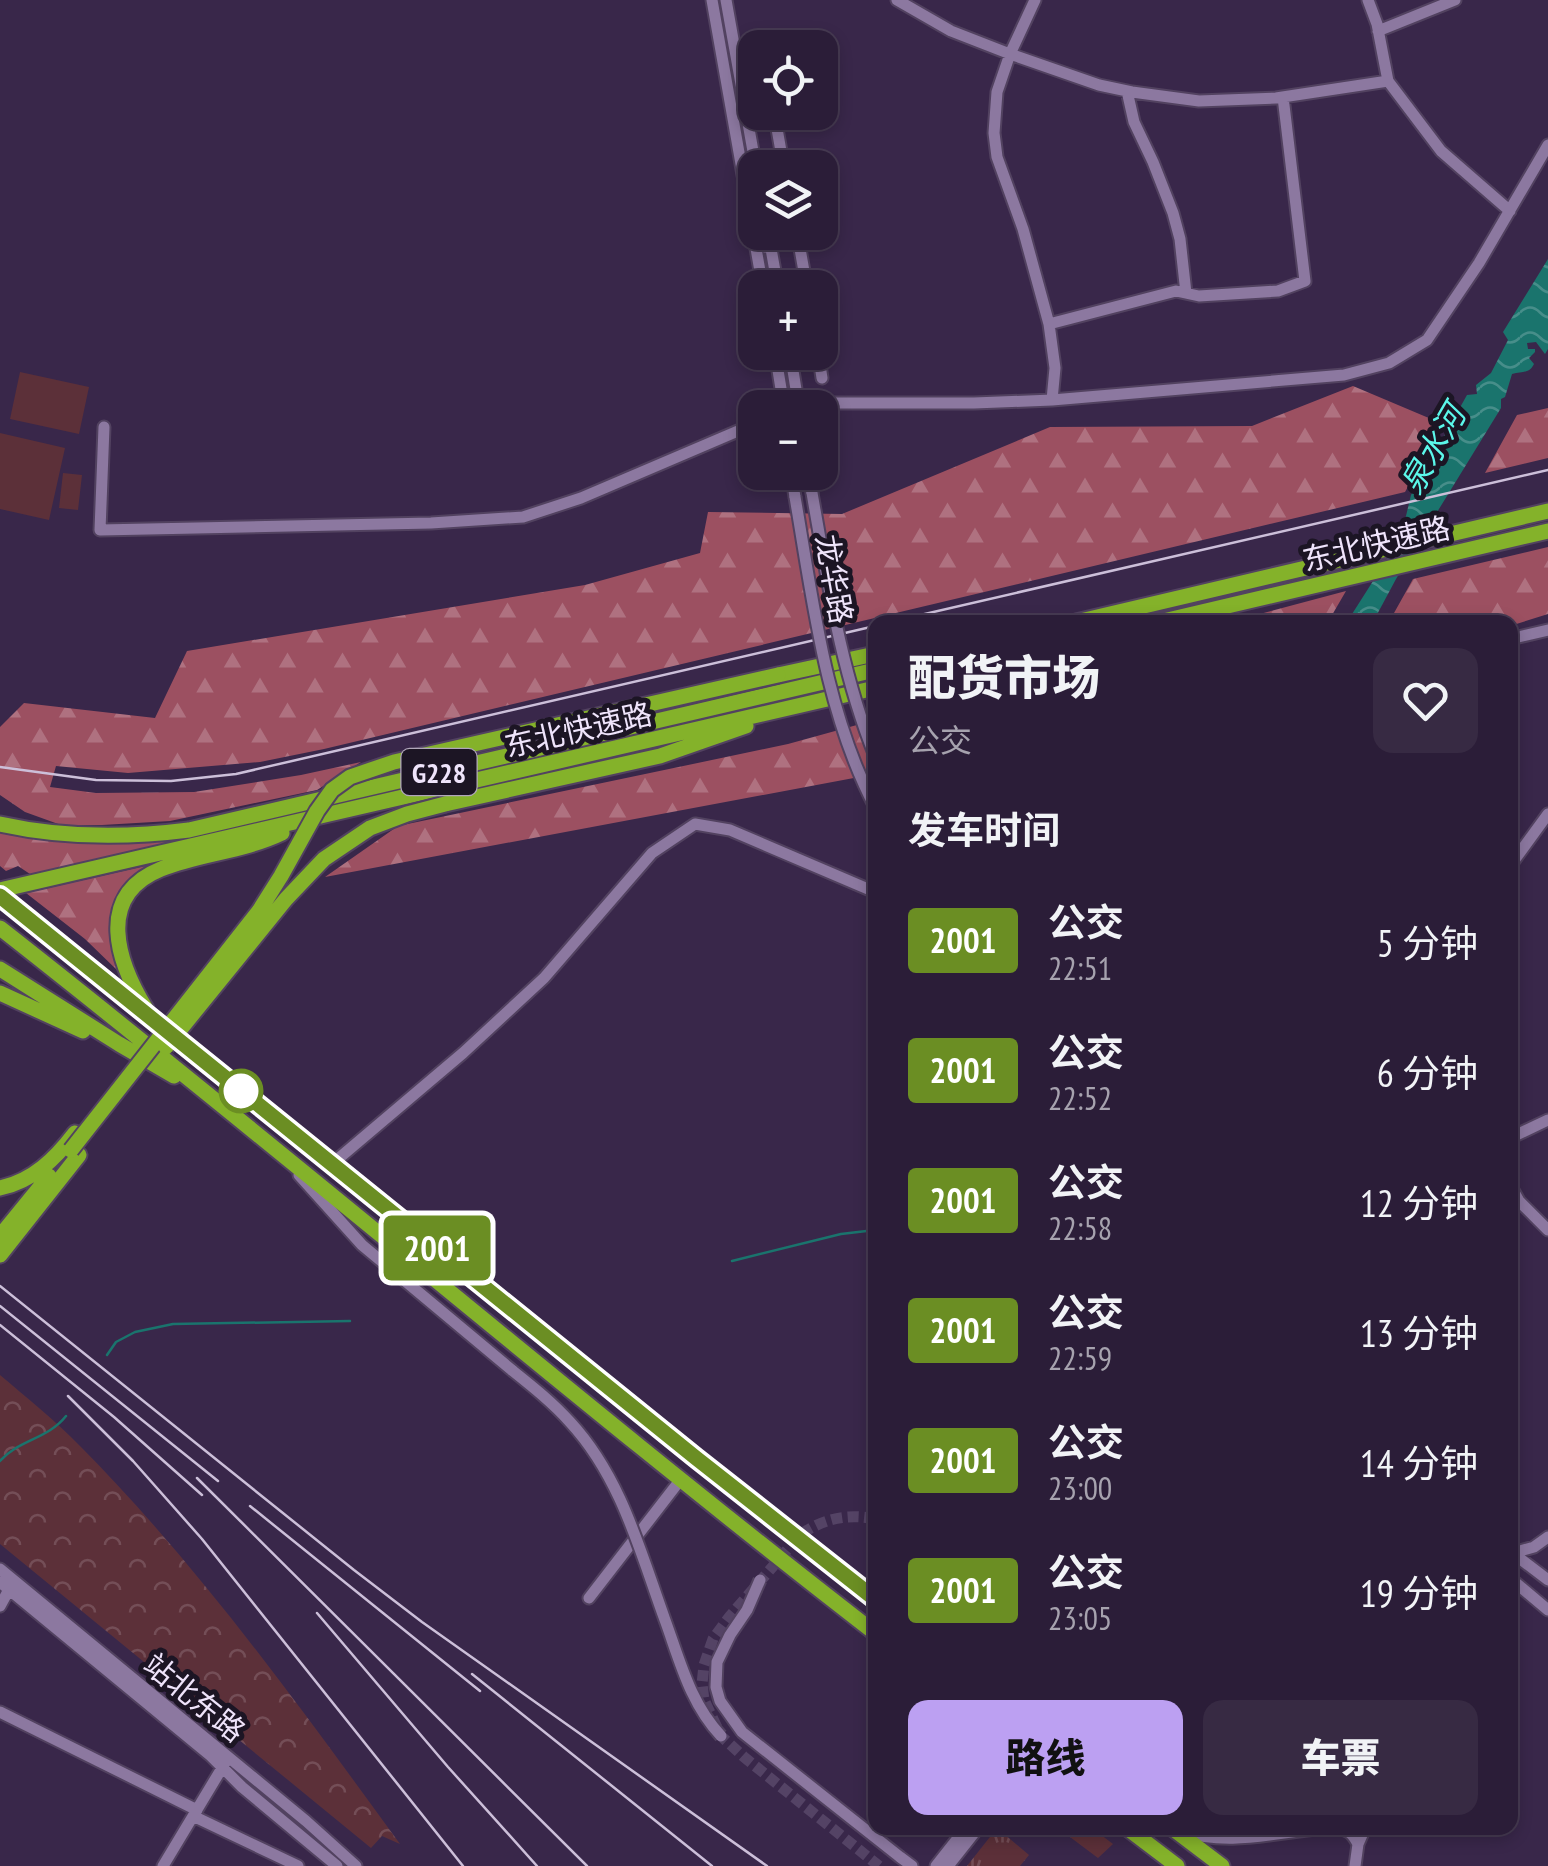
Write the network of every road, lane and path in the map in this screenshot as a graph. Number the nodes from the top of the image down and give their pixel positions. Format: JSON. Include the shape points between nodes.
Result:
{"nodes":[{"id":1,"x":712,"y":0,"type":"edge"},
{"id":2,"x":726,"y":0,"type":"edge"},
{"id":3,"x":897,"y":0,"type":"edge"},
{"id":4,"x":1035,"y":0,"type":"edge"},
{"id":5,"x":1368,"y":0,"type":"edge"},
{"id":6,"x":1455,"y":0,"type":"edge"},
{"id":7,"x":1378,"y":31,"type":"junction"},
{"id":8,"x":1010,"y":54,"type":"junction"},
{"id":9,"x":1388,"y":81,"type":"junction"},
{"id":10,"x":1127,"y":91,"type":"junction"},
{"id":11,"x":1283,"y":97,"type":"junction"},
{"id":12,"x":1548,"y":145,"type":"edge"},
{"id":13,"x":739,"y":150,"type":"edge"},
{"id":14,"x":753,"y":150,"type":"edge"},
{"id":15,"x":1510,"y":211,"type":"junction"},
{"id":16,"x":1186,"y":293,"type":"junction"},
{"id":17,"x":1050,"y":324,"type":"junction"},
{"id":18,"x":821,"y":370,"type":"edge"},
{"id":19,"x":822,"y":378,"type":"dead end"},
{"id":20,"x":1052,"y":400,"type":"junction"},
{"id":21,"x":838,"y":405,"type":"edge"},
{"id":22,"x":104,"y":427,"type":"dead end"},
{"id":23,"x":738,"y":431,"type":"edge"},
{"id":24,"x":794,"y":490,"type":"edge"},
{"id":25,"x":812,"y":490,"type":"edge"},
{"id":26,"x":1548,"y":511,"type":"edge"},
{"id":27,"x":1548,"y":531,"type":"edge"},
{"id":28,"x":1106,"y":615,"type":"edge"},
{"id":29,"x":1188,"y":615,"type":"edge"},
{"id":30,"x":1548,"y":630,"type":"edge"},
{"id":31,"x":1518,"y":637,"type":"edge"},
{"id":32,"x":868,"y":656,"type":"edge"},
{"id":33,"x":868,"y":672,"type":"edge"},
{"id":34,"x":868,"y":690,"type":"edge"},
{"id":35,"x":797,"y":706,"type":"junction"},
{"id":36,"x":868,"y":739,"type":"edge"},
{"id":37,"x":868,"y":790,"type":"edge"},
{"id":38,"x":1548,"y":814,"type":"edge"},
{"id":39,"x":311,"y":819,"type":"junction"},
{"id":40,"x":0,"y":824,"type":"edge"},
{"id":41,"x":1518,"y":855,"type":"edge"},
{"id":42,"x":868,"y":889,"type":"edge"},
{"id":43,"x":0,"y":893,"type":"edge"},
{"id":44,"x":0,"y":928,"type":"edge"},
{"id":45,"x":0,"y":969,"type":"edge"},
{"id":46,"x":0,"y":993,"type":"edge"},
{"id":47,"x":162,"y":1027,"type":"junction"},
{"id":48,"x":119,"y":1044,"type":"junction"},
{"id":49,"x":217,"y":1100,"type":"junction"},
{"id":50,"x":1548,"y":1120,"type":"edge"},
{"id":51,"x":1518,"y":1134,"type":"edge"},
{"id":52,"x":72,"y":1150,"type":"junction"},
{"id":53,"x":286,"y":1160,"type":"junction"},
{"id":54,"x":332,"y":1164,"type":"junction"},
{"id":55,"x":0,"y":1188,"type":"edge"},
{"id":56,"x":1518,"y":1198,"type":"edge"},
{"id":57,"x":1548,"y":1230,"type":"edge"},
{"id":58,"x":0,"y":1236,"type":"edge"},
{"id":59,"x":0,"y":1255,"type":"edge"},
{"id":60,"x":680,"y":1479,"type":"junction"},
{"id":61,"x":1548,"y":1537,"type":"edge"},
{"id":62,"x":1534,"y":1546,"type":"junction"},
{"id":63,"x":1518,"y":1550,"type":"edge"},
{"id":64,"x":1518,"y":1557,"type":"edge"},
{"id":65,"x":1548,"y":1558,"type":"edge"},
{"id":66,"x":0,"y":1569,"type":"edge"},
{"id":67,"x":760,"y":1580,"type":"dead end"},
{"id":68,"x":1548,"y":1580,"type":"edge"},
{"id":69,"x":7,"y":1584,"type":"edge"},
{"id":70,"x":1518,"y":1585,"type":"edge"},
{"id":71,"x":868,"y":1593,"type":"edge"},
{"id":72,"x":589,"y":1598,"type":"dead end"},
{"id":73,"x":0,"y":1606,"type":"edge"},
{"id":74,"x":1548,"y":1610,"type":"edge"},
{"id":75,"x":868,"y":1627,"type":"edge"},
{"id":76,"x":0,"y":1712,"type":"edge"},
{"id":77,"x":721,"y":1736,"type":"dead end"},
{"id":78,"x":225,"y":1762,"type":"junction"},
{"id":79,"x":195,"y":1813,"type":"junction"},
{"id":80,"x":306,"y":1821,"type":"junction"},
{"id":81,"x":868,"y":1831,"type":"edge"},
{"id":82,"x":873,"y":1835,"type":"edge"},
{"id":83,"x":960,"y":1835,"type":"edge"},
{"id":84,"x":972,"y":1835,"type":"edge"},
{"id":85,"x":1136,"y":1835,"type":"edge"},
{"id":86,"x":1182,"y":1835,"type":"edge"},
{"id":87,"x":1192,"y":1835,"type":"edge"},
{"id":88,"x":1280,"y":1835,"type":"edge"},
{"id":89,"x":1354,"y":1835,"type":"edge"},
{"id":90,"x":1362,"y":1835,"type":"edge"},
{"id":91,"x":1358,"y":1844,"type":"junction"},
{"id":92,"x":163,"y":1866,"type":"edge"},
{"id":93,"x":298,"y":1866,"type":"edge"},
{"id":94,"x":337,"y":1866,"type":"edge"},
{"id":95,"x":356,"y":1866,"type":"edge"},
{"id":96,"x":368,"y":1866,"type":"edge"},
{"id":97,"x":912,"y":1866,"type":"edge"},
{"id":98,"x":936,"y":1866,"type":"edge"},
{"id":99,"x":948,"y":1866,"type":"edge"},
{"id":100,"x":1177,"y":1866,"type":"edge"},
{"id":101,"x":1222,"y":1866,"type":"edge"},
{"id":102,"x":1355,"y":1866,"type":"edge"}],
"edges":[{"from":1,"to":13,"type":"street"},
{"from":2,"to":14,"type":"street"},
{"from":3,"to":8,"type":"street"},
{"from":4,"to":8,"type":"street"},
{"from":5,"to":7,"type":"street"},
{"from":6,"to":7,"type":"street"},
{"from":7,"to":9,"type":"street"},
{"from":8,"to":10,"type":"street"},
{"from":8,"to":17,"type":"street","via":[[997,92],[997,157]]},
{"from":9,"to":11,"type":"street"},
{"from":9,"to":15,"type":"street","via":[[1441,152]]},
{"from":10,"to":11,"type":"street","via":[[1199,102]]},
{"from":10,"to":16,"type":"street","via":[[1173,213]]},
{"from":11,"to":16,"type":"street","via":[[1304,281],[1278,292]]},
{"from":12,"to":15,"type":"street"},
{"from":15,"to":20,"type":"street","via":[[1426,340],[1389,363],[1344,376]]},
{"from":16,"to":17,"type":"street"},
{"from":17,"to":20,"type":"street"},
{"from":18,"to":19,"type":"street"},
{"from":20,"to":21,"type":"street"},
{"from":22,"to":23,"type":"street","via":[[100,530],[523,517]]},
{"from":24,"to":37,"type":"street","name":"龙华路","bridge":true,"via":[[836,710]]},
{"from":25,"to":36,"type":"street","name":"龙华路","bridge":true,"via":[[842,654]]},
{"from":26,"to":28,"type":"highway","name":"东北快速路"},
{"from":27,"to":29,"type":"highway","name":"东北快速路"},
{"from":30,"to":31,"type":"street"},
{"from":32,"to":52,"type":"highway","bridge":true,"via":[[350,777],[324,800],[259,911]]},
{"from":33,"to":40,"type":"highway","name":"东北快速路","number":"G228","via":[[189,830],[82,836]]},
{"from":34,"to":35,"type":"highway","name":"东北快速路","number":"G228"},
{"from":35,"to":39,"type":"highway","name":"东北快速路","number":"G228"},
{"from":35,"to":52,"type":"highway","bridge":true,"via":[[660,756],[445,804],[370,828],[311,870]]},
{"from":38,"to":41,"type":"street"},
{"from":39,"to":43,"type":"highway","name":"东北快速路","number":"G228"},
{"from":39,"to":47,"type":"highway","via":[[255,845],[164,868],[128,894],[116,929],[120,956]]},
{"from":42,"to":54,"type":"street","via":[[730,830],[696,824],[652,853],[544,978]]},
{"from":43,"to":47,"type":"highway"},
{"from":44,"to":49,"type":"highway"},
{"from":45,"to":48,"type":"highway"},
{"from":46,"to":48,"type":"highway"},
{"from":47,"to":54,"type":"highway"},
{"from":48,"to":49,"type":"highway"},
{"from":49,"to":53,"type":"highway"},
{"from":50,"to":51,"type":"street"},
{"from":52,"to":55,"type":"highway"},
{"from":52,"to":58,"type":"highway"},
{"from":52,"to":59,"type":"highway"},
{"from":53,"to":60,"type":"highway"},
{"from":53,"to":77,"type":"street","bridge":true,"via":[[362,1245],[571,1422],[608,1474],[690,1691]]},
{"from":54,"to":71,"type":"highway"},
{"from":56,"to":57,"type":"street"},
{"from":60,"to":72,"type":"street"},
{"from":60,"to":75,"type":"highway"},
{"from":61,"to":62,"type":"street"},
{"from":62,"to":63,"type":"street"},
{"from":62,"to":65,"type":"street"},
{"from":64,"to":68,"type":"street"},
{"from":66,"to":69,"type":"street","name":"站北东路"},
{"from":67,"to":81,"type":"street","bridge":true,"via":[[717,1662],[720,1701],[742,1732]]},
{"from":69,"to":73,"type":"street"},
{"from":69,"to":78,"type":"street","name":"站北东路"},
{"from":70,"to":74,"type":"street"},
{"from":76,"to":79,"type":"street"},
{"from":78,"to":79,"type":"street"},
{"from":78,"to":80,"type":"street","name":"站北东路"},
{"from":78,"to":94,"type":"street","name":"站北东路","via":[[242,1787]]},
{"from":79,"to":92,"type":"street"},
{"from":79,"to":93,"type":"street"},
{"from":80,"to":95,"type":"street","name":"站北东路"},
{"from":80,"to":96,"type":"street"},
{"from":82,"to":97,"type":"street","bridge":true},
{"from":83,"to":98,"type":"street"},
{"from":84,"to":99,"type":"street"},
{"from":85,"to":100,"type":"highway"},
{"from":86,"to":101,"type":"highway"},
{"from":87,"to":88,"type":"street"},
{"from":89,"to":91,"type":"street"},
{"from":90,"to":91,"type":"street"},
{"from":91,"to":102,"type":"street"}]}
